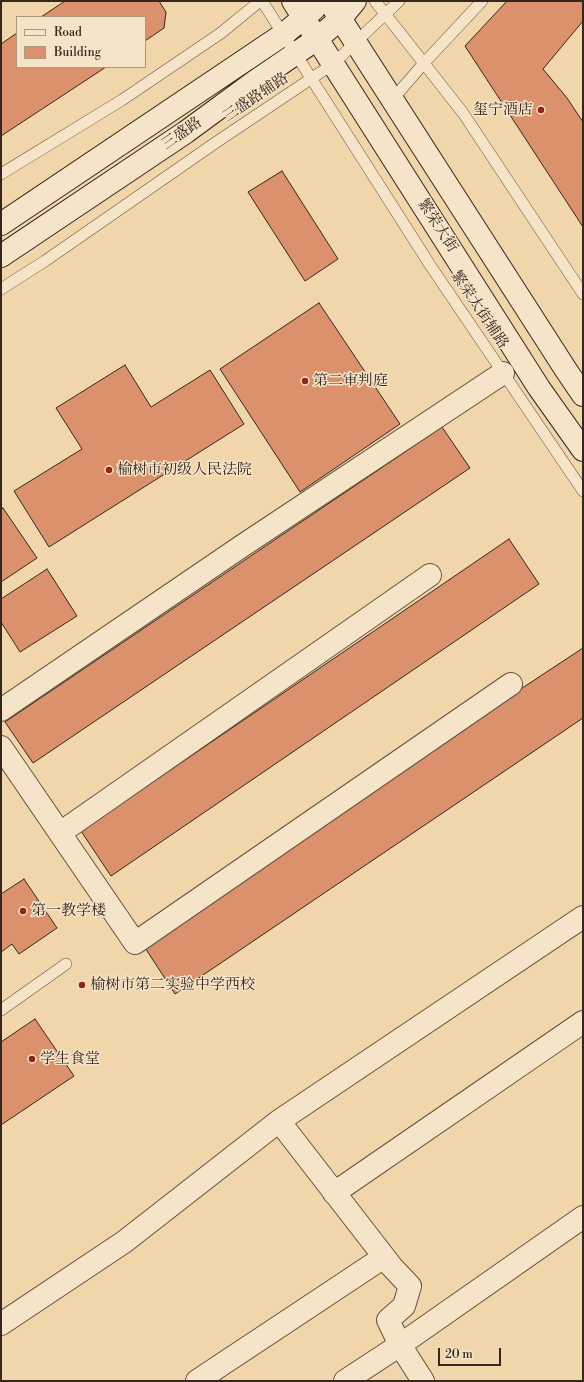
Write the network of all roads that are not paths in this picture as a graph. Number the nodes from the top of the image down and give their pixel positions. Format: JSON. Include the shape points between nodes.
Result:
{"nodes":[{"id":1,"x":261,"y":1,"type":"edge"},
{"id":2,"x":322,"y":1,"type":"edge"},
{"id":3,"x":355,"y":1,"type":"edge"},
{"id":4,"x":375,"y":1,"type":"edge"},
{"id":5,"x":399,"y":1,"type":"edge"},
{"id":6,"x":482,"y":1,"type":"edge"},
{"id":7,"x":298,"y":9,"type":"edge"},
{"id":8,"x":334,"y":10,"type":"edge"},
{"id":9,"x":385,"y":16,"type":"junction"},
{"id":10,"x":284,"y":34,"type":"junction"},
{"id":11,"x":318,"y":40,"type":"junction"},
{"id":12,"x":356,"y":43,"type":"junction"},
{"id":13,"x":297,"y":54,"type":"junction"},
{"id":14,"x":424,"y":63,"type":"junction"},
{"id":15,"x":333,"y":64,"type":"junction"},
{"id":16,"x":312,"y":79,"type":"junction"},
{"id":17,"x":393,"y":99,"type":"junction"},
{"id":18,"x":1,"y":174,"type":"edge"},
{"id":19,"x":1,"y":224,"type":"edge"},
{"id":20,"x":3,"y":250,"type":"edge"},
{"id":21,"x":1,"y":289,"type":"edge"},
{"id":22,"x":583,"y":294,"type":"edge"},
{"id":23,"x":503,"y":373,"type":"junction"},
{"id":24,"x":583,"y":394,"type":"edge"},
{"id":25,"x":583,"y":450,"type":"edge"},
{"id":26,"x":583,"y":491,"type":"edge"},
{"id":27,"x":430,"y":575,"type":"dead end"},
{"id":28,"x":511,"y":684,"type":"dead end"},
{"id":29,"x":1,"y":710,"type":"edge"},
{"id":30,"x":1,"y":747,"type":"edge"},
{"id":31,"x":60,"y":833,"type":"junction"},
{"id":32,"x":583,"y":917,"type":"edge"},
{"id":33,"x":66,"y":964,"type":"dead end"},
{"id":34,"x":1,"y":1010,"type":"edge"},
{"id":35,"x":583,"y":1022,"type":"edge"},
{"id":36,"x":279,"y":1120,"type":"junction"},
{"id":37,"x":334,"y":1193,"type":"junction"},
{"id":38,"x":583,"y":1217,"type":"edge"},
{"id":39,"x":384,"y":1257,"type":"junction"},
{"id":40,"x":1,"y":1324,"type":"edge"},
{"id":41,"x":400,"y":1345,"type":"junction"},
{"id":42,"x":197,"y":1381,"type":"edge"},
{"id":43,"x":345,"y":1381,"type":"edge"},
{"id":44,"x":423,"y":1381,"type":"edge"}],
"edges":[{"from":1,"to":10,"type":"lane","name":"繁荣大街辅路"},
{"from":1,"to":18,"type":"lane","via":[[221,33],[122,100]]},
{"from":2,"to":7,"type":"street","name":"三盛路"},
{"from":3,"to":8,"type":"street","name":"三盛路"},
{"from":4,"to":9,"type":"lane"},
{"from":5,"to":9,"type":"lane","name":"三盛路辅路"},
{"from":6,"to":14,"type":"lane"},
{"from":7,"to":10,"type":"street","name":"三盛路"},
{"from":7,"to":11,"type":"street","name":"繁荣大街"},
{"from":8,"to":11,"type":"street","name":"三盛路"},
{"from":8,"to":12,"type":"street","name":"繁荣大街"},
{"from":9,"to":12,"type":"lane","name":"三盛路辅路"},
{"from":9,"to":14,"type":"lane"},
{"from":10,"to":13,"type":"lane","name":"繁荣大街辅路"},
{"from":10,"to":19,"type":"street","name":"三盛路"},
{"from":11,"to":13,"type":"street","name":"三盛路"},
{"from":11,"to":15,"type":"street","name":"繁荣大街"},
{"from":12,"to":15,"type":"lane","name":"三盛路辅路"},
{"from":12,"to":17,"type":"street","name":"繁荣大街"},
{"from":13,"to":16,"type":"lane","name":"繁荣大街辅路"},
{"from":13,"to":20,"type":"street","name":"三盛路","via":[[186,132]]},
{"from":14,"to":17,"type":"lane"},
{"from":14,"to":22,"type":"lane","via":[[463,113]]},
{"from":15,"to":16,"type":"lane","name":"三盛路辅路"},
{"from":15,"to":25,"type":"street","name":"繁荣大街","via":[[540,388]]},
{"from":16,"to":21,"type":"lane","name":"三盛路辅路"},
{"from":16,"to":23,"type":"lane","name":"繁荣大街辅路"},
{"from":17,"to":24,"type":"street","name":"繁荣大街"},
{"from":23,"to":26,"type":"lane","name":"繁荣大街辅路"},
{"from":23,"to":29,"type":"street"},
{"from":27,"to":31,"type":"street"},
{"from":28,"to":31,"type":"street","via":[[135,943]]},
{"from":30,"to":31,"type":"street"},
{"from":32,"to":36,"type":"street"},
{"from":33,"to":34,"type":"lane"},
{"from":35,"to":37,"type":"street"},
{"from":36,"to":37,"type":"street"},
{"from":36,"to":40,"type":"street","via":[[124,1242]]},
{"from":37,"to":39,"type":"street"},
{"from":38,"to":41,"type":"street"},
{"from":39,"to":41,"type":"street","via":[[410,1286],[404,1306],[388,1320]]},
{"from":39,"to":42,"type":"street"},
{"from":41,"to":43,"type":"street"},
{"from":41,"to":44,"type":"street"}]}
